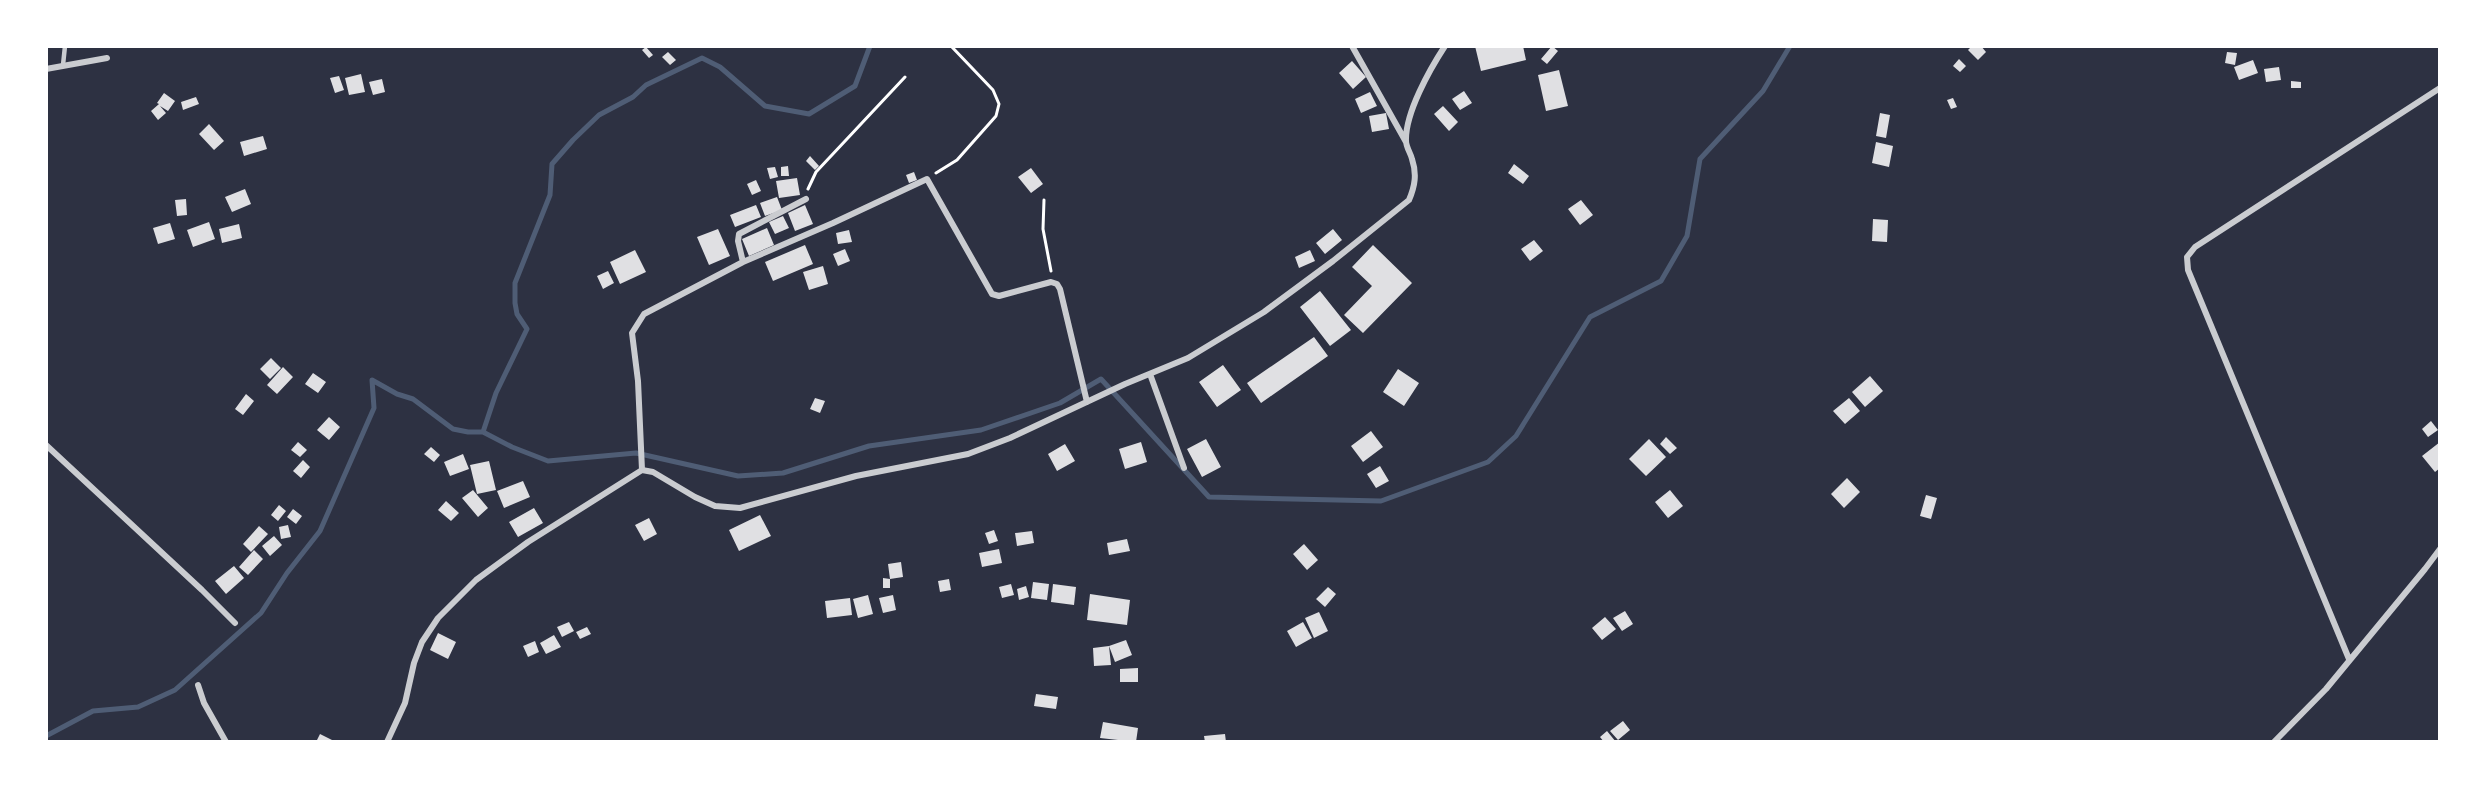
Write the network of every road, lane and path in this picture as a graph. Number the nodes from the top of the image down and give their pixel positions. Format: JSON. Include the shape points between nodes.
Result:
{"nodes":[{"id":1,"x":65,"y":46,"type":"edge"},
{"id":2,"x":951,"y":46,"type":"edge"},
{"id":3,"x":1352,"y":46,"type":"edge"},
{"id":4,"x":1445,"y":46,"type":"edge"},
{"id":5,"x":107,"y":58,"type":"dead end"},
{"id":6,"x":63,"y":65,"type":"junction"},
{"id":7,"x":46,"y":69,"type":"edge"},
{"id":8,"x":905,"y":77,"type":"dead end"},
{"id":9,"x":2439,"y":88,"type":"edge"},
{"id":10,"x":1406,"y":142,"type":"junction"},
{"id":11,"x":927,"y":179,"type":"junction"},
{"id":12,"x":806,"y":199,"type":"joint"},
{"id":13,"x":1044,"y":200,"type":"dead end"},
{"id":14,"x":743,"y":262,"type":"junction"},
{"id":15,"x":1051,"y":282,"type":"junction"},
{"id":16,"x":1149,"y":374,"type":"junction"},
{"id":17,"x":1087,"y":402,"type":"junction"},
{"id":18,"x":46,"y":445,"type":"edge"},
{"id":19,"x":1184,"y":468,"type":"dead end"},
{"id":20,"x":642,"y":470,"type":"junction"},
{"id":21,"x":2439,"y":549,"type":"edge"},
{"id":22,"x":235,"y":623,"type":"dead end"},
{"id":23,"x":2349,"y":659,"type":"junction"},
{"id":24,"x":198,"y":685,"type":"dead end"},
{"id":25,"x":226,"y":741,"type":"edge"},
{"id":26,"x":387,"y":741,"type":"edge"},
{"id":27,"x":2274,"y":741,"type":"edge"}],
"edges":[{"from":1,"to":6,"type":"lane"},
{"from":2,"to":11,"type":"path","via":[[993,90],[998,110],[957,160]]},
{"from":3,"to":10,"type":"street"},
{"from":4,"to":10,"type":"street","via":[[1418,95]]},
{"from":5,"to":6,"type":"street"},
{"from":6,"to":7,"type":"street"},
{"from":8,"to":12,"type":"path","via":[[816,172]]},
{"from":9,"to":23,"type":"street","via":[[2195,247],[2186,260]]},
{"from":10,"to":16,"type":"street","via":[[1415,176],[1409,200],[1264,312],[1188,358]]},
{"from":11,"to":14,"type":"street"},
{"from":11,"to":15,"type":"street","via":[[992,294],[999,296]]},
{"from":12,"to":14,"type":"street","via":[[738,234]]},
{"from":13,"to":15,"type":"path","via":[[1043,229]]},
{"from":14,"to":20,"type":"street","via":[[644,314],[635,325],[632,333]]},
{"from":15,"to":17,"type":"street","via":[[1060,289]]},
{"from":16,"to":17,"type":"street"},
{"from":16,"to":19,"type":"street"},
{"from":17,"to":20,"type":"street","via":[[968,454],[856,476],[740,508],[716,506],[653,472]]},
{"from":18,"to":22,"type":"street"},
{"from":20,"to":26,"type":"street","via":[[528,542],[476,580],[438,618],[422,642],[405,703]]},
{"from":21,"to":23,"type":"street"},
{"from":23,"to":27,"type":"street","via":[[2309,708]]},
{"from":24,"to":25,"type":"street"}]}
